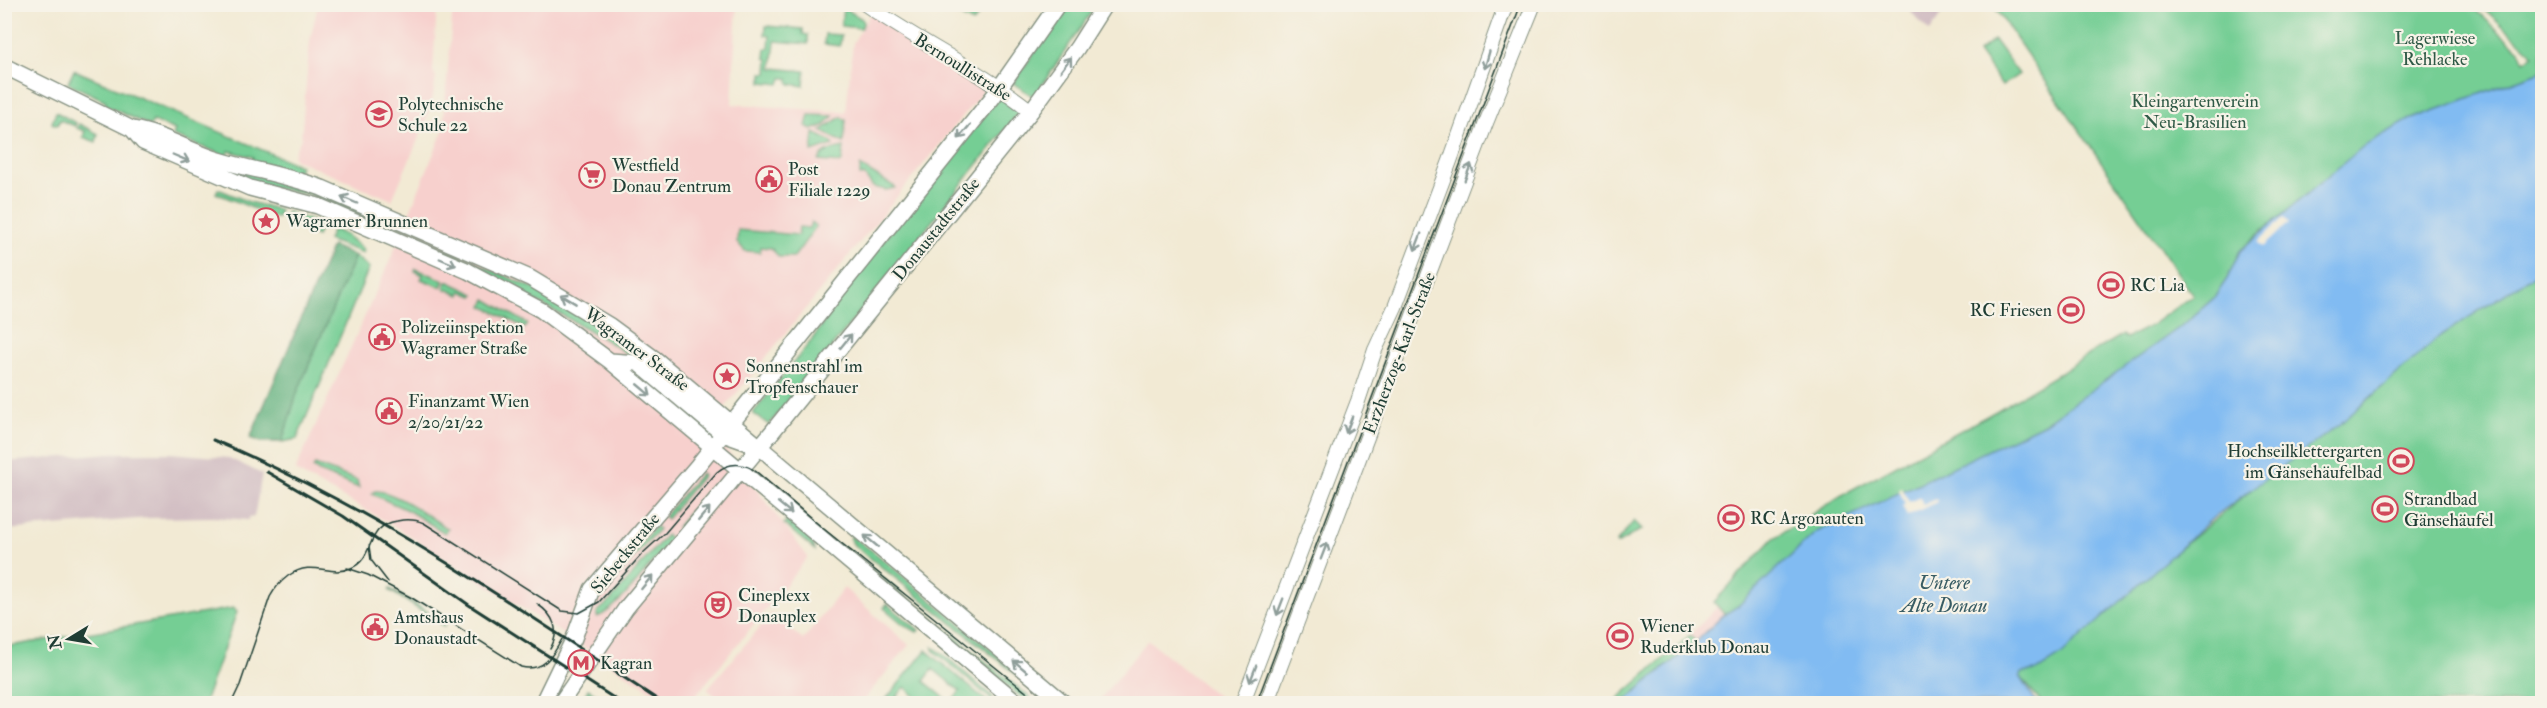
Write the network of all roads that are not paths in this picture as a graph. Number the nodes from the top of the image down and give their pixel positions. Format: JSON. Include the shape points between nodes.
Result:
{"nodes":[{"id":1,"x":865,"y":4,"type":"edge"},
{"id":2,"x":1058,"y":4,"type":"edge"},
{"id":3,"x":1105,"y":4,"type":"edge"},
{"id":4,"x":1506,"y":4,"type":"edge"},
{"id":5,"x":1534,"y":4,"type":"edge"},
{"id":6,"x":4,"y":66,"type":"edge"},
{"id":7,"x":1001,"y":87,"type":"junction"},
{"id":8,"x":1031,"y":111,"type":"junction"},
{"id":9,"x":132,"y":129,"type":"junction"},
{"id":10,"x":610,"y":361,"type":"junction"},
{"id":11,"x":727,"y":428,"type":"junction"},
{"id":12,"x":712,"y":447,"type":"junction"},
{"id":13,"x":760,"y":447,"type":"junction"},
{"id":14,"x":739,"y":471,"type":"junction"},
{"id":15,"x":581,"y":620,"type":"junction"},
{"id":16,"x":604,"y":639,"type":"junction"},
{"id":17,"x":542,"y":704,"type":"edge"},
{"id":18,"x":560,"y":704,"type":"edge"},
{"id":19,"x":1019,"y":704,"type":"edge"},
{"id":20,"x":1065,"y":704,"type":"edge"},
{"id":21,"x":1242,"y":704,"type":"edge"},
{"id":22,"x":1266,"y":704,"type":"edge"}],
"edges":[{"from":1,"to":7,"type":"main road","name":"Bernoullistraße"},
{"from":2,"to":7,"type":"main road"},
{"from":8,"to":3,"type":"main road","name":"Donaustadtstraße","one_way":true},
{"from":4,"to":21,"type":"main road","name":"Erzherzog-Karl-Straße","one_way":true,"via":[[1395,307],[1375,350]]},
{"from":22,"to":5,"type":"main road","name":"Erzherzog-Karl-Straße","one_way":true},
{"from":6,"to":9,"type":"main road","name":"Wagramer Straße"},
{"from":7,"to":8,"type":"main road","name":"Bernoullistraße"},
{"from":7,"to":11,"type":"main road","one_way":true},
{"from":13,"to":8,"type":"main road","name":"Donaustadtstraße","one_way":true},
{"from":9,"to":10,"type":"main road","name":"Wagramer Straße","one_way":true,"via":[[143,142],[250,188],[318,206],[486,279],[541,310]]},
{"from":11,"to":9,"type":"main road","name":"Wagramer Straße","one_way":true,"via":[[655,359],[610,326],[530,278],[322,188],[218,159],[150,132]]},
{"from":10,"to":11,"type":"main road","via":[[638,363]]},
{"from":10,"to":12,"type":"main road","name":"Wagramer Straße","one_way":true},
{"from":11,"to":12,"type":"main road","name":"Siebeckstraße"},
{"from":11,"to":13,"type":"main road","name":"Wagramer Straße"},
{"from":12,"to":14,"type":"main road","name":"Wagramer Straße"},
{"from":12,"to":15,"type":"main road","name":"Siebeckstraße","via":[[592,589]]},
{"from":13,"to":14,"type":"main road","name":"Donaustadtstraße"},
{"from":20,"to":13,"type":"main road","name":"Wagramer Straße","one_way":true},
{"from":16,"to":14,"type":"main road","name":"Siebeckstraße","one_way":true},
{"from":14,"to":19,"type":"main road","name":"Wagramer Straße","one_way":true},
{"from":15,"to":16,"type":"main road"},
{"from":15,"to":17,"type":"main road","name":"Siebeckstraße"},
{"from":16,"to":18,"type":"main road","name":"Siebeckstraße"}]}
